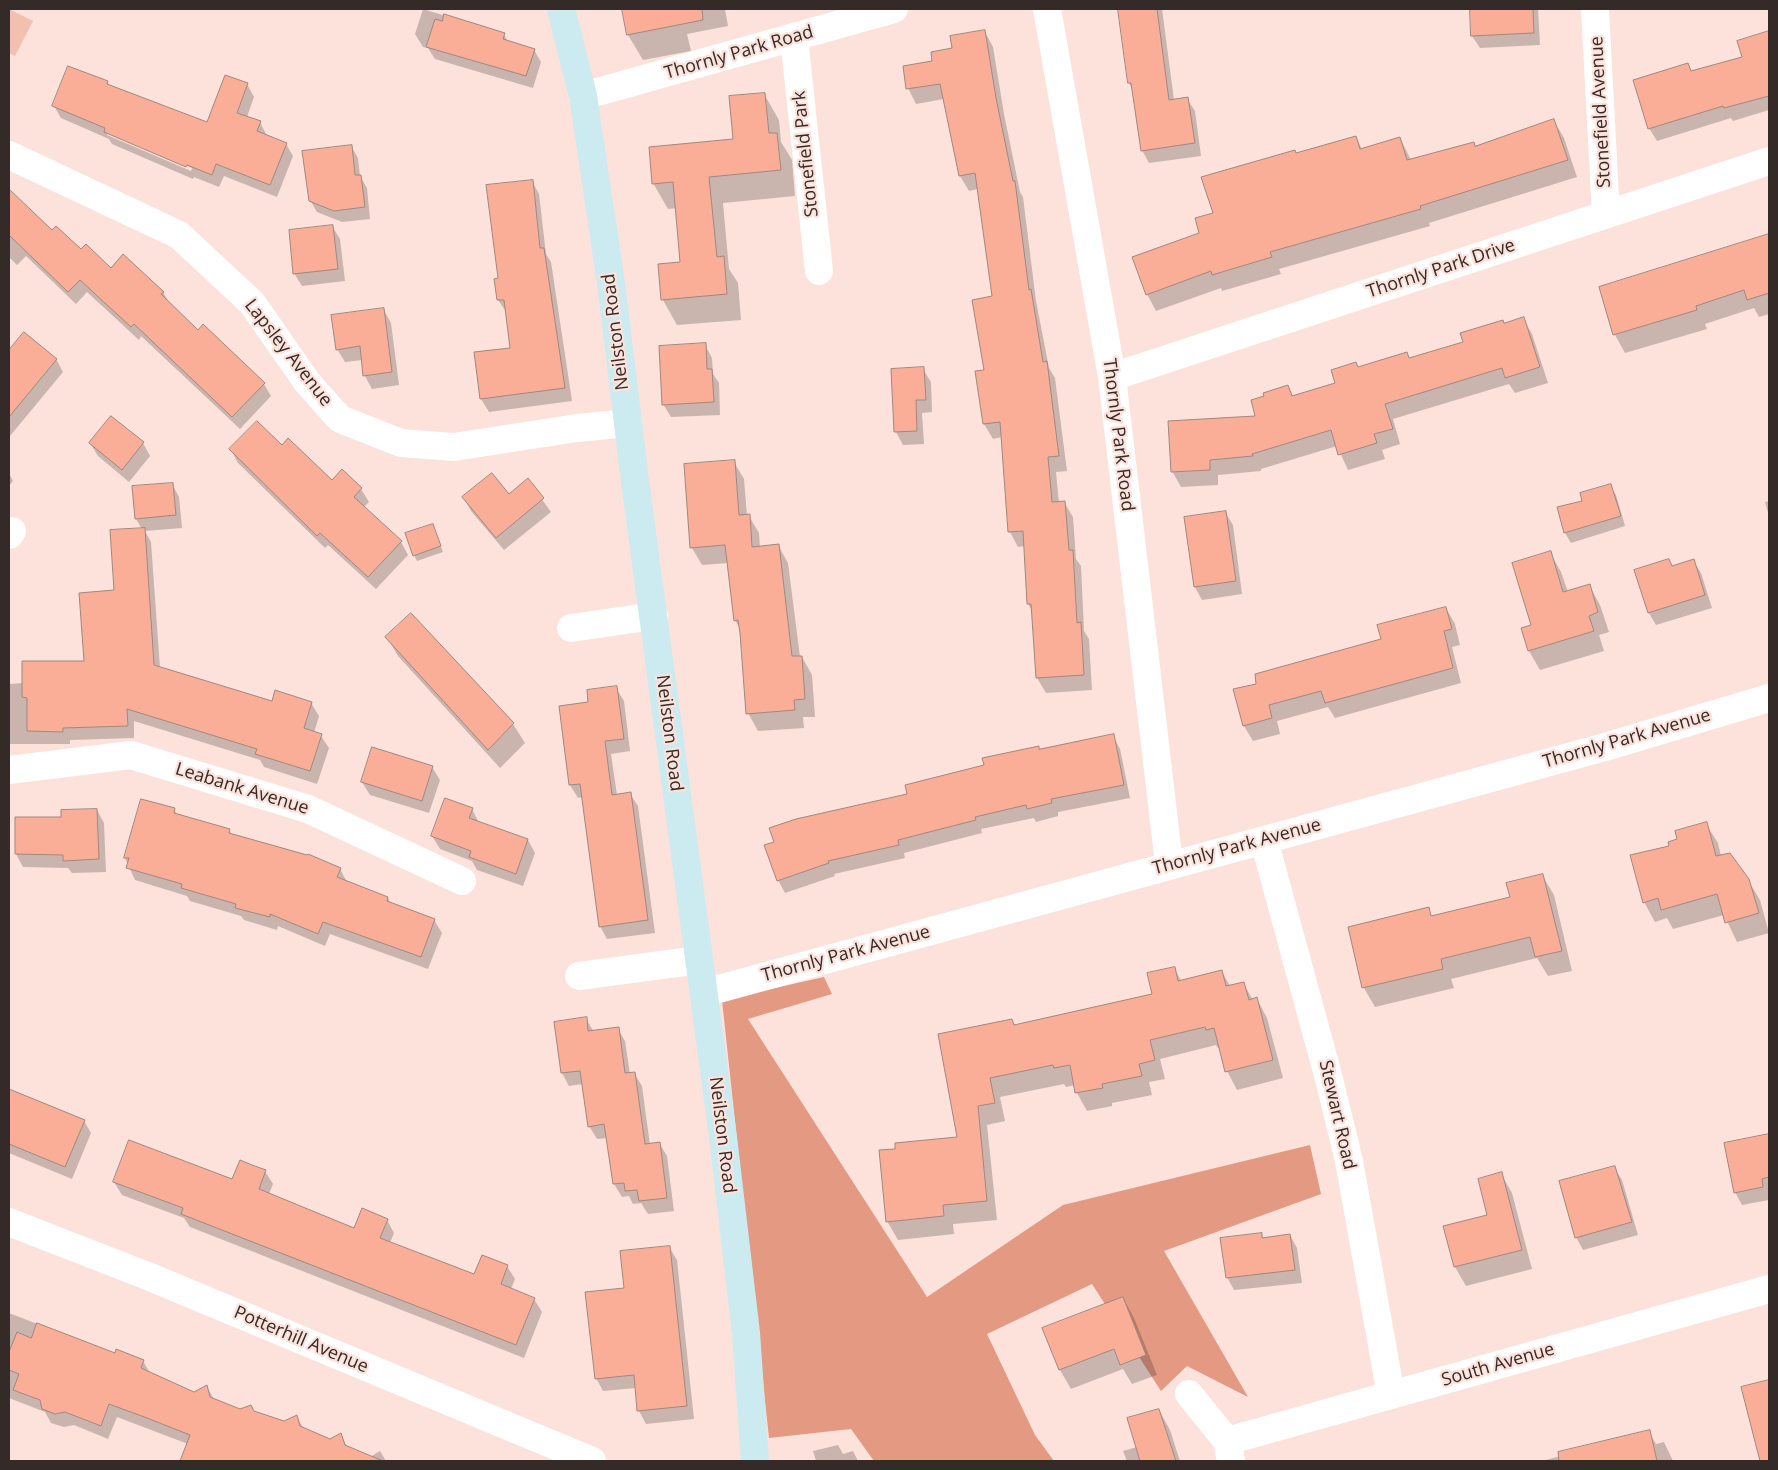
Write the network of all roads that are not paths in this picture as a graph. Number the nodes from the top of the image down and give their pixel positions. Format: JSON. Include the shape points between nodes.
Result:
{"nodes":[{"id":1,"x":561,"y":9,"type":"edge"},
{"id":2,"x":894,"y":9,"type":"edge"},
{"id":3,"x":1046,"y":9,"type":"edge"},
{"id":4,"x":1595,"y":9,"type":"edge"},
{"id":5,"x":794,"y":38,"type":"junction"},
{"id":6,"x":583,"y":96,"type":"junction"},
{"id":7,"x":9,"y":155,"type":"edge"},
{"id":8,"x":1769,"y":161,"type":"edge"},
{"id":9,"x":1606,"y":215,"type":"junction"},
{"id":10,"x":818,"y":271,"type":"dead end"},
{"id":11,"x":1112,"y":377,"type":"junction"},
{"id":12,"x":628,"y":423,"type":"junction"},
{"id":13,"x":654,"y":616,"type":"junction"},
{"id":14,"x":572,"y":628,"type":"dead end"},
{"id":15,"x":1769,"y":698,"type":"edge"},
{"id":16,"x":9,"y":770,"type":"edge"},
{"id":17,"x":1264,"y":840,"type":"junction"},
{"id":18,"x":1170,"y":864,"type":"junction"},
{"id":19,"x":462,"y":881,"type":"dead end"},
{"id":20,"x":699,"y":960,"type":"junction"},
{"id":21,"x":580,"y":976,"type":"dead end"},
{"id":22,"x":704,"y":993,"type":"junction"},
{"id":23,"x":9,"y":1222,"type":"edge"},
{"id":24,"x":1769,"y":1289,"type":"edge"},
{"id":25,"x":1189,"y":1394,"type":"dead end"},
{"id":26,"x":1391,"y":1395,"type":"junction"},
{"id":27,"x":1229,"y":1451,"type":"edge"},
{"id":28,"x":592,"y":1461,"type":"edge"},
{"id":29,"x":755,"y":1461,"type":"edge"}],
"edges":[{"from":1,"to":6,"type":"main road","name":"Neilston Road"},
{"from":2,"to":5,"type":"street","name":"Thornly Park Road"},
{"from":3,"to":11,"type":"street","name":"Thornly Park Road"},
{"from":4,"to":9,"type":"street","name":"Stonefield Avenue"},
{"from":5,"to":6,"type":"street","name":"Thornly Park Road"},
{"from":5,"to":10,"type":"street","name":"Stonefield Park"},
{"from":6,"to":12,"type":"main road","name":"Neilston Road"},
{"from":7,"to":12,"type":"street","name":"Lapsley Avenue","via":[[179,235],[252,303],[307,382],[340,419],[401,443],[454,447]]},
{"from":8,"to":9,"type":"street","name":"Thornly Park Drive"},
{"from":9,"to":11,"type":"street","name":"Thornly Park Drive"},
{"from":11,"to":18,"type":"street","name":"Thornly Park Road"},
{"from":12,"to":13,"type":"main road","name":"Neilston Road"},
{"from":13,"to":14,"type":"street"},
{"from":13,"to":20,"type":"main road","name":"Neilston Road"},
{"from":15,"to":17,"type":"street","name":"Thornly Park Avenue","via":[[1605,747]]},
{"from":16,"to":19,"type":"street","name":"Leabank Avenue","via":[[131,755],[308,809]]},
{"from":17,"to":18,"type":"street","name":"Thornly Park Avenue"},
{"from":17,"to":26,"type":"street","name":"Stewart Road","via":[[1349,1161]]},
{"from":18,"to":22,"type":"street","name":"Thornly Park Avenue"},
{"from":20,"to":21,"type":"street"},
{"from":20,"to":22,"type":"main road","name":"Neilston Road"},
{"from":22,"to":29,"type":"main road","name":"Neilston Road","via":[[746,1333]]},
{"from":23,"to":28,"type":"street","name":"Potterhill Avenue","via":[[150,1276]]},
{"from":24,"to":26,"type":"street","name":"South Avenue"},
{"from":25,"to":27,"type":"street","name":"South Avenue"},
{"from":26,"to":27,"type":"street","name":"South Avenue"}]}
